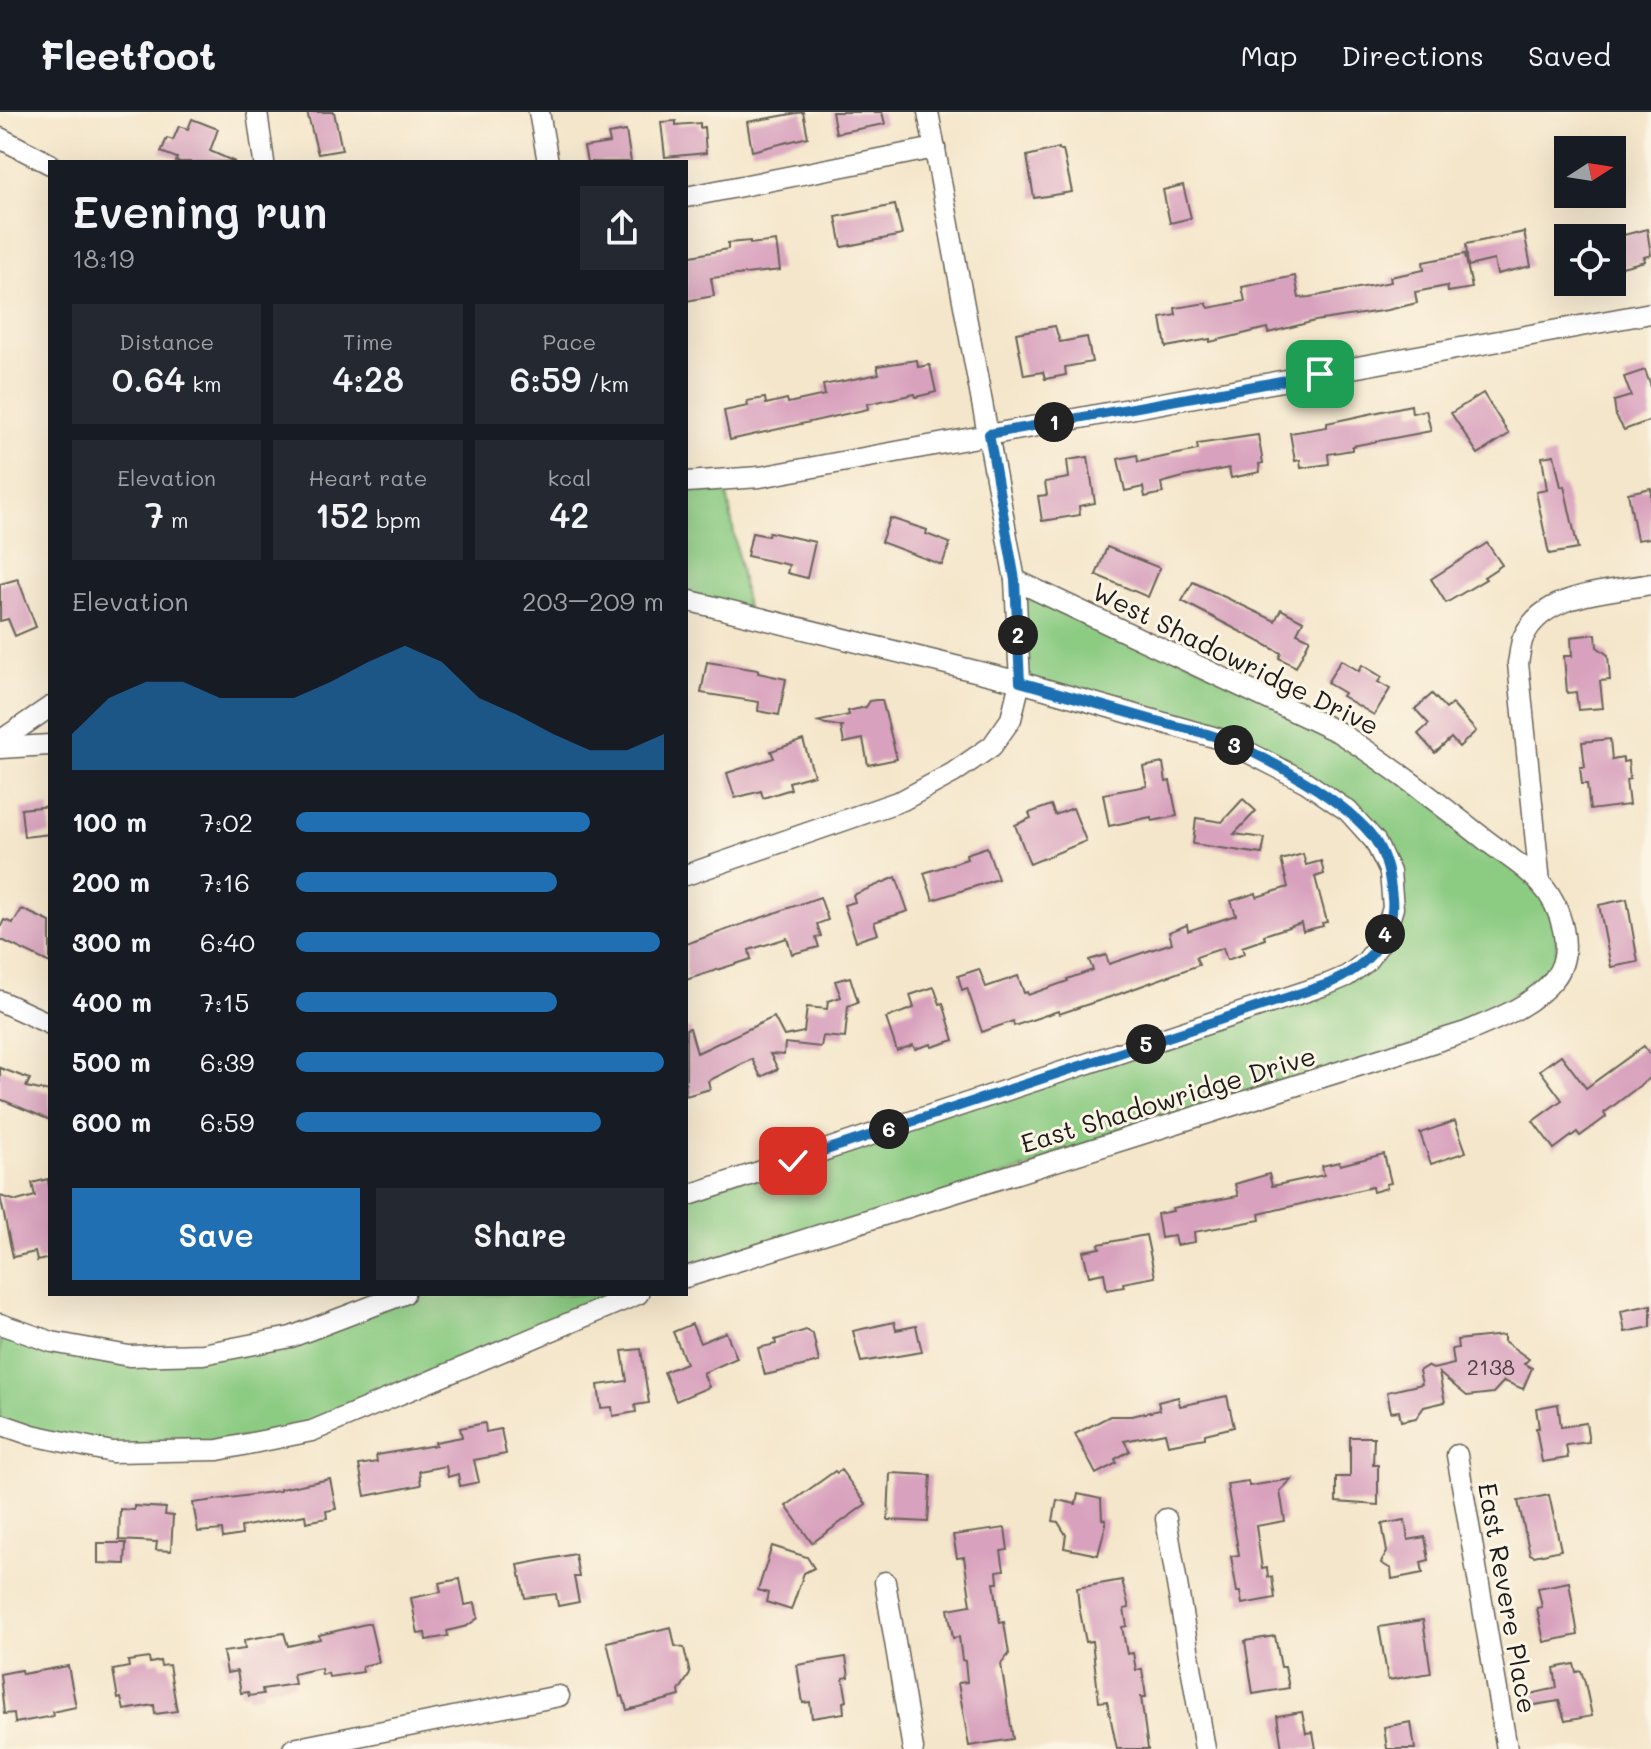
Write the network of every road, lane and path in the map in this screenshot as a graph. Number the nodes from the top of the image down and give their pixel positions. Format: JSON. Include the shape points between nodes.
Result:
{"nodes":[{"id":1,"x":257,"y":112,"type":"edge"},
{"id":2,"x":539,"y":112,"type":"edge"},
{"id":3,"x":928,"y":112,"type":"edge"},
{"id":4,"x":0,"y":138,"type":"edge"},
{"id":5,"x":935,"y":148,"type":"junction"},
{"id":6,"x":264,"y":160,"type":"edge"},
{"id":7,"x":548,"y":160,"type":"edge"},
{"id":8,"x":48,"y":163,"type":"edge"},
{"id":9,"x":688,"y":197,"type":"edge"},
{"id":10,"x":1651,"y":313,"type":"edge"},
{"id":11,"x":989,"y":434,"type":"junction"},
{"id":12,"x":688,"y":482,"type":"edge"},
{"id":13,"x":1015,"y":580,"type":"junction"},
{"id":14,"x":1651,"y":584,"type":"edge"},
{"id":15,"x":688,"y":600,"type":"edge"},
{"id":16,"x":1020,"y":682,"type":"junction"},
{"id":17,"x":48,"y":708,"type":"edge"},
{"id":18,"x":0,"y":741,"type":"edge"},
{"id":19,"x":48,"y":745,"type":"edge"},
{"id":20,"x":0,"y":748,"type":"edge"},
{"id":21,"x":688,"y":874,"type":"edge"},
{"id":22,"x":1540,"y":883,"type":"junction"},
{"id":23,"x":0,"y":1001,"type":"edge"},
{"id":24,"x":48,"y":1023,"type":"edge"},
{"id":25,"x":688,"y":1195,"type":"edge"},
{"id":26,"x":688,"y":1276,"type":"edge"},
{"id":27,"x":399,"y":1296,"type":"edge"},
{"id":28,"x":633,"y":1296,"type":"edge"},
{"id":29,"x":0,"y":1324,"type":"edge"},
{"id":30,"x":0,"y":1424,"type":"edge"},
{"id":31,"x":1457,"y":1455,"type":"dead end"},
{"id":32,"x":1166,"y":1519,"type":"dead end"},
{"id":33,"x":885,"y":1582,"type":"dead end"},
{"id":34,"x":559,"y":1696,"type":"dead end"},
{"id":35,"x":293,"y":1749,"type":"edge"},
{"id":36,"x":913,"y":1749,"type":"edge"},
{"id":37,"x":1205,"y":1749,"type":"edge"},
{"id":38,"x":1507,"y":1749,"type":"edge"}],
"edges":[{"from":1,"to":6,"type":"street"},
{"from":2,"to":7,"type":"street"},
{"from":3,"to":5,"type":"street"},
{"from":4,"to":8,"type":"street"},
{"from":5,"to":9,"type":"street"},
{"from":5,"to":11,"type":"street"},
{"from":10,"to":11,"type":"street"},
{"from":11,"to":12,"type":"street","via":[[760,477]]},
{"from":11,"to":13,"type":"street"},
{"from":13,"to":16,"type":"street"},
{"from":13,"to":22,"type":"street","name":"West Shadowridge Drive","via":[[1338,732],[1388,763]]},
{"from":14,"to":22,"type":"street","via":[[1552,607],[1534,620],[1522,639],[1518,663]]},
{"from":15,"to":16,"type":"street"},
{"from":16,"to":21,"type":"street","via":[[1011,719],[992,746],[928,788]]},
{"from":16,"to":25,"type":"street","via":[[1224,740],[1306,782],[1348,811],[1375,841],[1390,872],[1393,908],[1383,939],[1366,962],[1328,984]]},
{"from":17,"to":18,"type":"street"},
{"from":19,"to":20,"type":"street"},
{"from":22,"to":26,"type":"street","name":"East Shadowridge Drive","via":[[1557,911],[1567,944],[1556,977],[1505,1016]]},
{"from":23,"to":24,"type":"street"},
{"from":27,"to":29,"type":"street","via":[[291,1337],[203,1354],[129,1356],[52,1342]]},
{"from":28,"to":30,"type":"street","via":[[312,1431],[234,1447],[112,1452]]},
{"from":31,"to":38,"type":"street","name":"East Revere Place"},
{"from":32,"to":37,"type":"street"},
{"from":33,"to":36,"type":"street"},
{"from":34,"to":35,"type":"street"}]}
